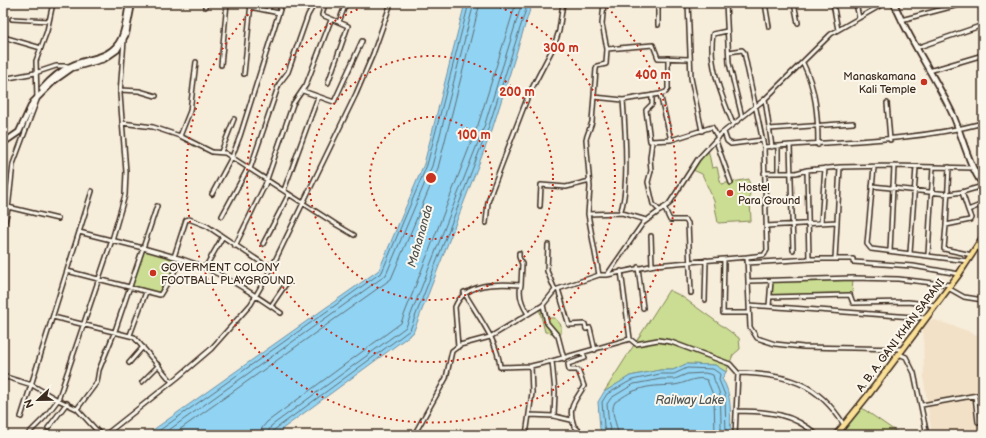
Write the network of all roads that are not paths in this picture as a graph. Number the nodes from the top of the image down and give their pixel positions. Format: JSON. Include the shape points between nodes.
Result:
{"nodes":[{"id":1,"x":53,"y":3,"type":"edge"},
{"id":2,"x":129,"y":3,"type":"edge"},
{"id":3,"x":132,"y":3,"type":"edge"},
{"id":4,"x":227,"y":3,"type":"edge"},
{"id":5,"x":251,"y":3,"type":"edge"},
{"id":6,"x":270,"y":3,"type":"edge"},
{"id":7,"x":282,"y":3,"type":"edge"},
{"id":8,"x":306,"y":3,"type":"edge"},
{"id":9,"x":325,"y":3,"type":"edge"},
{"id":10,"x":346,"y":3,"type":"edge"},
{"id":11,"x":391,"y":3,"type":"edge"},
{"id":12,"x":563,"y":3,"type":"edge"},
{"id":13,"x":604,"y":3,"type":"edge"},
{"id":14,"x":658,"y":3,"type":"edge"},
{"id":15,"x":688,"y":3,"type":"edge"},
{"id":16,"x":726,"y":3,"type":"edge"},
{"id":17,"x":765,"y":3,"type":"edge"},
{"id":18,"x":794,"y":3,"type":"edge"},
{"id":19,"x":832,"y":3,"type":"edge"},
{"id":20,"x":856,"y":3,"type":"edge"},
{"id":21,"x":885,"y":3,"type":"edge"},
{"id":22,"x":894,"y":3,"type":"edge"},
{"id":23,"x":966,"y":3,"type":"edge"},
{"id":24,"x":250,"y":7,"type":"junction"},
{"id":25,"x":268,"y":11,"type":"junction"},
{"id":26,"x":279,"y":13,"type":"junction"},
{"id":27,"x":859,"y":18,"type":"junction"},
{"id":28,"x":12,"y":19,"type":"dead end"},
{"id":29,"x":331,"y":20,"type":"junction"},
{"id":30,"x":901,"y":20,"type":"junction"},
{"id":31,"x":49,"y":21,"type":"junction"},
{"id":32,"x":339,"y":22,"type":"junction"},
{"id":33,"x":798,"y":23,"type":"dead end"},
{"id":34,"x":658,"y":25,"type":"dead end"},
{"id":35,"x":983,"y":25,"type":"edge"},
{"id":36,"x":769,"y":27,"type":"dead end"},
{"id":37,"x":838,"y":30,"type":"junction"},
{"id":38,"x":727,"y":31,"type":"junction"},
{"id":39,"x":3,"y":37,"type":"edge"},
{"id":40,"x":124,"y":40,"type":"junction"},
{"id":41,"x":362,"y":41,"type":"dead end"},
{"id":42,"x":41,"y":48,"type":"junction"},
{"id":43,"x":916,"y":48,"type":"junction"},
{"id":44,"x":607,"y":49,"type":"junction"},
{"id":45,"x":729,"y":52,"type":"junction"},
{"id":46,"x":983,"y":54,"type":"edge"},
{"id":47,"x":668,"y":58,"type":"junction"},
{"id":48,"x":690,"y":59,"type":"junction"},
{"id":49,"x":196,"y":62,"type":"dead end"},
{"id":50,"x":803,"y":63,"type":"junction"},
{"id":51,"x":220,"y":65,"type":"dead end"},
{"id":52,"x":71,"y":67,"type":"junction"},
{"id":53,"x":928,"y":71,"type":"junction"},
{"id":54,"x":35,"y":73,"type":"junction"},
{"id":55,"x":244,"y":74,"type":"dead end"},
{"id":56,"x":3,"y":79,"type":"edge"},
{"id":57,"x":328,"y":83,"type":"dead end"},
{"id":58,"x":120,"y":90,"type":"junction"},
{"id":59,"x":303,"y":91,"type":"junction"},
{"id":60,"x":660,"y":94,"type":"junction"},
{"id":61,"x":652,"y":95,"type":"junction"},
{"id":62,"x":156,"y":96,"type":"dead end"},
{"id":63,"x":36,"y":97,"type":"junction"},
{"id":64,"x":318,"y":97,"type":"junction"},
{"id":65,"x":594,"y":97,"type":"junction"},
{"id":66,"x":765,"y":99,"type":"junction"},
{"id":67,"x":623,"y":100,"type":"junction"},
{"id":68,"x":887,"y":103,"type":"dead end"},
{"id":69,"x":754,"y":107,"type":"junction"},
{"id":70,"x":742,"y":117,"type":"junction"},
{"id":71,"x":234,"y":119,"type":"dead end"},
{"id":72,"x":122,"y":122,"type":"junction"},
{"id":73,"x":853,"y":122,"type":"dead end"},
{"id":74,"x":983,"y":123,"type":"edge"},
{"id":75,"x":733,"y":124,"type":"junction"},
{"id":76,"x":818,"y":125,"type":"junction"},
{"id":77,"x":770,"y":129,"type":"junction"},
{"id":78,"x":958,"y":130,"type":"junction"},
{"id":79,"x":702,"y":131,"type":"junction"},
{"id":80,"x":724,"y":132,"type":"junction"},
{"id":81,"x":180,"y":136,"type":"junction"},
{"id":82,"x":3,"y":139,"type":"edge"},
{"id":83,"x":717,"y":139,"type":"junction"},
{"id":84,"x":671,"y":140,"type":"junction"},
{"id":85,"x":764,"y":140,"type":"junction"},
{"id":86,"x":890,"y":140,"type":"junction"},
{"id":87,"x":652,"y":142,"type":"junction"},
{"id":88,"x":3,"y":143,"type":"edge"},
{"id":89,"x":790,"y":145,"type":"junction"},
{"id":90,"x":818,"y":145,"type":"junction"},
{"id":91,"x":778,"y":146,"type":"junction"},
{"id":92,"x":764,"y":147,"type":"junction"},
{"id":93,"x":772,"y":147,"type":"junction"},
{"id":94,"x":221,"y":152,"type":"junction"},
{"id":95,"x":232,"y":157,"type":"junction"},
{"id":96,"x":894,"y":166,"type":"junction"},
{"id":97,"x":840,"y":167,"type":"junction"},
{"id":98,"x":874,"y":167,"type":"junction"},
{"id":99,"x":916,"y":167,"type":"junction"},
{"id":100,"x":933,"y":167,"type":"junction"},
{"id":101,"x":949,"y":167,"type":"junction"},
{"id":102,"x":249,"y":168,"type":"junction"},
{"id":103,"x":825,"y":168,"type":"junction"},
{"id":104,"x":973,"y":168,"type":"junction"},
{"id":105,"x":807,"y":170,"type":"junction"},
{"id":106,"x":778,"y":172,"type":"junction"},
{"id":107,"x":764,"y":173,"type":"junction"},
{"id":108,"x":791,"y":173,"type":"junction"},
{"id":109,"x":267,"y":180,"type":"junction"},
{"id":110,"x":590,"y":182,"type":"junction"},
{"id":111,"x":731,"y":183,"type":"dead end"},
{"id":112,"x":872,"y":186,"type":"junction"},
{"id":113,"x":983,"y":186,"type":"edge"},
{"id":114,"x":893,"y":188,"type":"junction"},
{"id":115,"x":284,"y":190,"type":"junction"},
{"id":116,"x":92,"y":191,"type":"dead end"},
{"id":117,"x":914,"y":191,"type":"junction"},
{"id":118,"x":932,"y":192,"type":"junction"},
{"id":119,"x":962,"y":192,"type":"junction"},
{"id":120,"x":212,"y":194,"type":"dead end"},
{"id":121,"x":289,"y":194,"type":"junction"},
{"id":122,"x":948,"y":194,"type":"junction"},
{"id":123,"x":302,"y":202,"type":"junction"},
{"id":124,"x":983,"y":204,"type":"edge"},
{"id":125,"x":157,"y":206,"type":"dead end"},
{"id":126,"x":540,"y":206,"type":"dead end"},
{"id":127,"x":8,"y":207,"type":"junction"},
{"id":128,"x":664,"y":207,"type":"junction"},
{"id":129,"x":968,"y":210,"type":"junction"},
{"id":130,"x":660,"y":211,"type":"junction"},
{"id":131,"x":620,"y":213,"type":"junction"},
{"id":132,"x":588,"y":214,"type":"junction"},
{"id":133,"x":222,"y":216,"type":"dead end"},
{"id":134,"x":58,"y":219,"type":"dead end"},
{"id":135,"x":646,"y":220,"type":"junction"},
{"id":136,"x":837,"y":222,"type":"junction"},
{"id":137,"x":486,"y":223,"type":"dead end"},
{"id":138,"x":821,"y":223,"type":"junction"},
{"id":139,"x":808,"y":224,"type":"junction"},
{"id":140,"x":792,"y":225,"type":"junction"},
{"id":141,"x":946,"y":225,"type":"junction"},
{"id":142,"x":766,"y":226,"type":"junction"},
{"id":143,"x":3,"y":230,"type":"edge"},
{"id":144,"x":79,"y":232,"type":"junction"},
{"id":145,"x":354,"y":235,"type":"dead end"},
{"id":146,"x":651,"y":236,"type":"dead end"},
{"id":147,"x":983,"y":237,"type":"edge"},
{"id":148,"x":222,"y":238,"type":"junction"},
{"id":149,"x":112,"y":240,"type":"junction"},
{"id":150,"x":983,"y":241,"type":"edge"},
{"id":151,"x":263,"y":244,"type":"dead end"},
{"id":152,"x":548,"y":244,"type":"dead end"},
{"id":153,"x":235,"y":246,"type":"junction"},
{"id":154,"x":978,"y":246,"type":"junction"},
{"id":155,"x":143,"y":248,"type":"junction"},
{"id":156,"x":793,"y":250,"type":"dead end"},
{"id":157,"x":890,"y":251,"type":"junction"},
{"id":158,"x":519,"y":252,"type":"dead end"},
{"id":159,"x":910,"y":253,"type":"junction"},
{"id":160,"x":928,"y":255,"type":"junction"},
{"id":161,"x":972,"y":255,"type":"junction"},
{"id":162,"x":174,"y":256,"type":"junction"},
{"id":163,"x":747,"y":257,"type":"junction"},
{"id":164,"x":182,"y":259,"type":"junction"},
{"id":165,"x":724,"y":259,"type":"junction"},
{"id":166,"x":809,"y":259,"type":"junction"},
{"id":167,"x":835,"y":259,"type":"junction"},
{"id":168,"x":706,"y":260,"type":"junction"},
{"id":169,"x":691,"y":261,"type":"junction"},
{"id":170,"x":968,"y":261,"type":"junction"},
{"id":171,"x":747,"y":263,"type":"junction"},
{"id":172,"x":652,"y":265,"type":"junction"},
{"id":173,"x":638,"y":267,"type":"junction"},
{"id":174,"x":205,"y":268,"type":"junction"},
{"id":175,"x":271,"y":269,"type":"junction"},
{"id":176,"x":67,"y":271,"type":"junction"},
{"id":177,"x":621,"y":271,"type":"junction"},
{"id":178,"x":959,"y":274,"type":"junction"},
{"id":179,"x":599,"y":275,"type":"junction"},
{"id":180,"x":607,"y":275,"type":"junction"},
{"id":181,"x":98,"y":279,"type":"junction"},
{"id":182,"x":748,"y":281,"type":"junction"},
{"id":183,"x":771,"y":281,"type":"junction"},
{"id":184,"x":286,"y":284,"type":"dead end"},
{"id":185,"x":520,"y":285,"type":"junction"},
{"id":186,"x":950,"y":286,"type":"junction"},
{"id":187,"x":129,"y":288,"type":"junction"},
{"id":188,"x":557,"y":290,"type":"junction"},
{"id":189,"x":146,"y":292,"type":"junction"},
{"id":190,"x":464,"y":292,"type":"junction"},
{"id":191,"x":691,"y":293,"type":"dead end"},
{"id":192,"x":256,"y":296,"type":"junction"},
{"id":193,"x":770,"y":297,"type":"junction"},
{"id":194,"x":705,"y":300,"type":"dead end"},
{"id":195,"x":983,"y":300,"type":"edge"},
{"id":196,"x":936,"y":304,"type":"junction"},
{"id":197,"x":543,"y":305,"type":"junction"},
{"id":198,"x":749,"y":305,"type":"junction"},
{"id":199,"x":271,"y":306,"type":"junction"},
{"id":200,"x":769,"y":306,"type":"junction"},
{"id":201,"x":643,"y":308,"type":"dead end"},
{"id":202,"x":281,"y":313,"type":"dead end"},
{"id":203,"x":749,"y":313,"type":"junction"},
{"id":204,"x":528,"y":314,"type":"junction"},
{"id":205,"x":53,"y":317,"type":"junction"},
{"id":206,"x":926,"y":318,"type":"junction"},
{"id":207,"x":84,"y":324,"type":"junction"},
{"id":208,"x":115,"y":332,"type":"junction"},
{"id":209,"x":130,"y":335,"type":"junction"},
{"id":210,"x":490,"y":337,"type":"junction"},
{"id":211,"x":630,"y":339,"type":"junction"},
{"id":212,"x":143,"y":347,"type":"junction"},
{"id":213,"x":458,"y":347,"type":"junction"},
{"id":214,"x":594,"y":350,"type":"junction"},
{"id":215,"x":901,"y":351,"type":"junction"},
{"id":216,"x":583,"y":353,"type":"junction"},
{"id":217,"x":564,"y":359,"type":"junction"},
{"id":218,"x":552,"y":361,"type":"junction"},
{"id":219,"x":128,"y":363,"type":"dead end"},
{"id":220,"x":159,"y":365,"type":"junction"},
{"id":221,"x":531,"y":366,"type":"junction"},
{"id":222,"x":738,"y":373,"type":"junction"},
{"id":223,"x":3,"y":376,"type":"edge"},
{"id":224,"x":142,"y":382,"type":"dead end"},
{"id":225,"x":172,"y":382,"type":"junction"},
{"id":226,"x":32,"y":386,"type":"junction"},
{"id":227,"x":983,"y":394,"type":"edge"},
{"id":228,"x":975,"y":396,"type":"junction"},
{"id":229,"x":58,"y":400,"type":"junction"},
{"id":230,"x":67,"y":403,"type":"junction"},
{"id":231,"x":922,"y":405,"type":"junction"},
{"id":232,"x":77,"y":409,"type":"junction"},
{"id":233,"x":736,"y":411,"type":"junction"},
{"id":234,"x":530,"y":415,"type":"junction"},
{"id":235,"x":554,"y":416,"type":"junction"},
{"id":236,"x":21,"y":417,"type":"dead end"},
{"id":237,"x":572,"y":420,"type":"junction"},
{"id":238,"x":978,"y":422,"type":"dead end"},
{"id":239,"x":844,"y":425,"type":"junction"},
{"id":240,"x":48,"y":428,"type":"dead end"},
{"id":241,"x":27,"y":435,"type":"edge"},
{"id":242,"x":101,"y":435,"type":"edge"},
{"id":243,"x":105,"y":435,"type":"edge"},
{"id":244,"x":414,"y":435,"type":"edge"},
{"id":245,"x":526,"y":435,"type":"edge"},
{"id":246,"x":584,"y":435,"type":"edge"},
{"id":247,"x":735,"y":435,"type":"edge"},
{"id":248,"x":817,"y":435,"type":"edge"},
{"id":249,"x":836,"y":435,"type":"edge"},
{"id":250,"x":927,"y":435,"type":"edge"}],
"edges":[{"from":1,"to":31,"type":"street"},
{"from":2,"to":52,"type":"main road","via":[[124,31],[118,44],[100,57]]},
{"from":3,"to":40,"type":"main road"},
{"from":4,"to":51,"type":"street"},
{"from":5,"to":24,"type":"street"},
{"from":6,"to":25,"type":"street"},
{"from":7,"to":26,"type":"street"},
{"from":8,"to":102,"type":"street","via":[[312,8]]},
{"from":9,"to":29,"type":"street","via":[[321,15]]},
{"from":10,"to":32,"type":"street"},
{"from":11,"to":123,"type":"street","via":[[366,72]]},
{"from":12,"to":137,"type":"street","via":[[557,39],[528,96],[488,202]]},
{"from":13,"to":44,"type":"street","via":[[602,24]]},
{"from":14,"to":34,"type":"street"},
{"from":15,"to":48,"type":"street"},
{"from":16,"to":38,"type":"street"},
{"from":17,"to":36,"type":"street"},
{"from":18,"to":33,"type":"street"},
{"from":19,"to":37,"type":"street"},
{"from":20,"to":27,"type":"street"},
{"from":21,"to":27,"type":"street"},
{"from":22,"to":30,"type":"main road"},
{"from":23,"to":30,"type":"street"},
{"from":24,"to":25,"type":"street"},
{"from":24,"to":55,"type":"street"},
{"from":25,"to":26,"type":"street"},
{"from":26,"to":95,"type":"street"},
{"from":27,"to":37,"type":"street"},
{"from":28,"to":31,"type":"street"},
{"from":29,"to":32,"type":"street"},
{"from":29,"to":59,"type":"street"},
{"from":30,"to":43,"type":"main road"},
{"from":31,"to":42,"type":"street"},
{"from":32,"to":57,"type":"street","via":[[348,27]]},
{"from":35,"to":43,"type":"street"},
{"from":37,"to":50,"type":"street"},
{"from":38,"to":45,"type":"street"},
{"from":38,"to":75,"type":"street","via":[[713,34],[713,60],[719,87]]},
{"from":39,"to":42,"type":"street"},
{"from":40,"to":52,"type":"main road","via":[[110,56]]},
{"from":40,"to":58,"type":"street"},
{"from":41,"to":64,"type":"street","via":[[334,102]]},
{"from":42,"to":54,"type":"street"},
{"from":43,"to":53,"type":"main road"},
{"from":44,"to":47,"type":"street","via":[[653,45],[656,58]]},
{"from":44,"to":65,"type":"street","via":[[606,65],[597,66],[596,69]]},
{"from":45,"to":69,"type":"street","via":[[744,52]]},
{"from":45,"to":70,"type":"street"},
{"from":46,"to":53,"type":"street"},
{"from":47,"to":48,"type":"street"},
{"from":47,"to":60,"type":"street","via":[[668,89]]},
{"from":48,"to":79,"type":"street","via":[[694,96]]},
{"from":49,"to":81,"type":"street","via":[[191,106]]},
{"from":50,"to":66,"type":"street"},
{"from":50,"to":76,"type":"street","via":[[812,86]]},
{"from":52,"to":54,"type":"street","via":[[56,66]]},
{"from":52,"to":63,"type":"main road"},
{"from":53,"to":78,"type":"main road"},
{"from":54,"to":56,"type":"street"},
{"from":54,"to":63,"type":"street"},
{"from":58,"to":62,"type":"street","via":[[140,91]]},
{"from":58,"to":72,"type":"street"},
{"from":59,"to":64,"type":"street"},
{"from":59,"to":109,"type":"street","via":[[293,104]]},
{"from":60,"to":61,"type":"street"},
{"from":60,"to":84,"type":"street"},
{"from":61,"to":67,"type":"street"},
{"from":61,"to":87,"type":"street","via":[[652,104],[646,110],[649,140]]},
{"from":63,"to":82,"type":"main road","via":[[21,124],[11,136]]},
{"from":63,"to":88,"type":"main road","via":[[19,132]]},
{"from":63,"to":127,"type":"street","via":[[13,164]]},
{"from":64,"to":115,"type":"street"},
{"from":65,"to":67,"type":"street"},
{"from":65,"to":110,"type":"street","via":[[592,122],[586,139]]},
{"from":66,"to":69,"type":"street"},
{"from":66,"to":77,"type":"street"},
{"from":67,"to":131,"type":"street","via":[[626,133],[625,196]]},
{"from":68,"to":86,"type":"street"},
{"from":69,"to":70,"type":"street"},
{"from":69,"to":85,"type":"street"},
{"from":70,"to":75,"type":"street"},
{"from":71,"to":94,"type":"street"},
{"from":72,"to":81,"type":"street","via":[[153,127]]},
{"from":72,"to":149,"type":"street","via":[[126,187]]},
{"from":73,"to":76,"type":"street"},
{"from":74,"to":78,"type":"street"},
{"from":75,"to":80,"type":"street"},
{"from":76,"to":77,"type":"street"},
{"from":76,"to":90,"type":"street"},
{"from":77,"to":93,"type":"street"},
{"from":78,"to":86,"type":"street"},
{"from":78,"to":104,"type":"main road"},
{"from":79,"to":83,"type":"street","via":[[712,127]]},
{"from":79,"to":84,"type":"street"},
{"from":80,"to":83,"type":"street"},
{"from":80,"to":85,"type":"street","via":[[731,144]]},
{"from":81,"to":94,"type":"street","via":[[212,152]]},
{"from":83,"to":111,"type":"street"},
{"from":83,"to":128,"type":"street","via":[[698,159],[669,204]]},
{"from":84,"to":87,"type":"street"},
{"from":85,"to":92,"type":"street"},
{"from":86,"to":90,"type":"street"},
{"from":87,"to":130,"type":"street","via":[[648,182],[652,203]]},
{"from":89,"to":90,"type":"street"},
{"from":89,"to":91,"type":"street"},
{"from":89,"to":108,"type":"street"},
{"from":91,"to":93,"type":"street"},
{"from":91,"to":106,"type":"street"},
{"from":92,"to":93,"type":"street"},
{"from":92,"to":107,"type":"street"},
{"from":94,"to":95,"type":"street"},
{"from":95,"to":102,"type":"street"},
{"from":95,"to":120,"type":"street"},
{"from":96,"to":98,"type":"street"},
{"from":96,"to":99,"type":"street"},
{"from":96,"to":114,"type":"street"},
{"from":97,"to":98,"type":"street"},
{"from":97,"to":103,"type":"street"},
{"from":97,"to":136,"type":"street"},
{"from":98,"to":112,"type":"street"},
{"from":99,"to":100,"type":"street"},
{"from":99,"to":117,"type":"street"},
{"from":100,"to":101,"type":"street"},
{"from":100,"to":118,"type":"street"},
{"from":101,"to":104,"type":"street"},
{"from":101,"to":122,"type":"street"},
{"from":102,"to":109,"type":"street"},
{"from":102,"to":133,"type":"street"},
{"from":103,"to":105,"type":"street"},
{"from":103,"to":138,"type":"street"},
{"from":104,"to":113,"type":"main road"},
{"from":105,"to":108,"type":"street"},
{"from":105,"to":139,"type":"street"},
{"from":106,"to":107,"type":"street"},
{"from":106,"to":108,"type":"street"},
{"from":107,"to":142,"type":"street"},
{"from":108,"to":140,"type":"street"},
{"from":109,"to":115,"type":"street"},
{"from":109,"to":153,"type":"street"},
{"from":110,"to":126,"type":"street","via":[[566,187],[541,186]]},
{"from":110,"to":132,"type":"street"},
{"from":112,"to":114,"type":"street"},
{"from":112,"to":157,"type":"street","via":[[867,244],[871,249]]},
{"from":113,"to":119,"type":"street"},
{"from":114,"to":117,"type":"street"},
{"from":114,"to":157,"type":"street"},
{"from":115,"to":121,"type":"street"},
{"from":116,"to":144,"type":"street"},
{"from":117,"to":118,"type":"street"},
{"from":117,"to":159,"type":"street"},
{"from":118,"to":122,"type":"street"},
{"from":118,"to":160,"type":"street"},
{"from":119,"to":122,"type":"street"},
{"from":119,"to":129,"type":"street"},
{"from":121,"to":123,"type":"street"},
{"from":121,"to":151,"type":"street"},
{"from":122,"to":141,"type":"street"},
{"from":123,"to":145,"type":"street"},
{"from":123,"to":175,"type":"street"},
{"from":124,"to":129,"type":"street"},
{"from":125,"to":155,"type":"street"},
{"from":127,"to":134,"type":"street"},
{"from":127,"to":143,"type":"street"},
{"from":128,"to":130,"type":"street"},
{"from":128,"to":169,"type":"street","via":[[670,220],[687,221]]},
{"from":129,"to":141,"type":"street","via":[[971,220]]},
{"from":130,"to":135,"type":"street"},
{"from":131,"to":132,"type":"street"},
{"from":131,"to":135,"type":"street"},
{"from":132,"to":179,"type":"street"},
{"from":135,"to":180,"type":"street"},
{"from":136,"to":138,"type":"street"},
{"from":136,"to":167,"type":"street"},
{"from":138,"to":139,"type":"street"},
{"from":139,"to":140,"type":"street"},
{"from":139,"to":166,"type":"street"},
{"from":140,"to":142,"type":"street"},
{"from":140,"to":156,"type":"street"},
{"from":141,"to":161,"type":"street","via":[[944,249]]},
{"from":142,"to":163,"type":"street","via":[[766,253]]},
{"from":144,"to":149,"type":"street"},
{"from":144,"to":176,"type":"street"},
{"from":146,"to":172,"type":"street"},
{"from":147,"to":154,"type":"main road","name":"A. B. A. GANI KHAN SARANI"},
{"from":148,"to":153,"type":"street"},
{"from":148,"to":162,"type":"street","via":[[207,226],[188,219]]},
{"from":148,"to":174,"type":"street"},
{"from":149,"to":155,"type":"street"},
{"from":149,"to":181,"type":"street"},
{"from":150,"to":154,"type":"main road","name":"A. B. A. GANI KHAN SARANI"},
{"from":152,"to":188,"type":"street","via":[[546,271]]},
{"from":153,"to":175,"type":"street"},
{"from":154,"to":161,"type":"main road","name":"A. B. A. GANI KHAN SARANI"},
{"from":155,"to":162,"type":"street"},
{"from":155,"to":187,"type":"street"},
{"from":157,"to":159,"type":"street"},
{"from":158,"to":185,"type":"street","via":[[518,257],[522,264]]},
{"from":159,"to":160,"type":"street"},
{"from":160,"to":170,"type":"street"},
{"from":161,"to":170,"type":"main road","name":"A. B. A. GANI KHAN SARANI"},
{"from":162,"to":164,"type":"street"},
{"from":163,"to":165,"type":"street"},
{"from":163,"to":171,"type":"street"},
{"from":164,"to":174,"type":"street"},
{"from":164,"to":189,"type":"street","via":[[158,296]]},
{"from":165,"to":168,"type":"street"},
{"from":165,"to":203,"type":"street","via":[[723,313]]},
{"from":166,"to":167,"type":"street"},
{"from":166,"to":171,"type":"street"},
{"from":167,"to":178,"type":"street","via":[[853,258],[853,262],[913,266]]},
{"from":168,"to":169,"type":"street"},
{"from":168,"to":194,"type":"street"},
{"from":169,"to":172,"type":"street"},
{"from":169,"to":191,"type":"street"},
{"from":170,"to":178,"type":"main road","name":"A. B. A. GANI KHAN SARANI"},
{"from":171,"to":182,"type":"street"},
{"from":172,"to":173,"type":"street"},
{"from":173,"to":177,"type":"street"},
{"from":173,"to":201,"type":"street"},
{"from":174,"to":192,"type":"street"},
{"from":175,"to":192,"type":"street"},
{"from":176,"to":181,"type":"street"},
{"from":176,"to":205,"type":"street"},
{"from":177,"to":180,"type":"street"},
{"from":177,"to":211,"type":"street"},
{"from":178,"to":186,"type":"main road","name":"A. B. A. GANI KHAN SARANI"},
{"from":179,"to":180,"type":"street"},
{"from":179,"to":188,"type":"street"},
{"from":181,"to":187,"type":"street"},
{"from":181,"to":207,"type":"street"},
{"from":182,"to":183,"type":"street"},
{"from":182,"to":198,"type":"street"},
{"from":183,"to":186,"type":"street","via":[[898,279]]},
{"from":183,"to":193,"type":"street"},
{"from":184,"to":199,"type":"street"},
{"from":185,"to":190,"type":"street","via":[[494,284]]},
{"from":185,"to":204,"type":"street","via":[[520,301]]},
{"from":186,"to":195,"type":"street","via":[[964,297]]},
{"from":186,"to":196,"type":"main road","name":"A. B. A. GANI KHAN SARANI"},
{"from":187,"to":189,"type":"street"},
{"from":187,"to":208,"type":"street"},
{"from":188,"to":197,"type":"street"},
{"from":188,"to":214,"type":"street","via":[[569,325],[585,324],[586,329],[590,328]]},
{"from":189,"to":209,"type":"street"},
{"from":190,"to":210,"type":"street"},
{"from":190,"to":213,"type":"street","via":[[454,310]]},
{"from":192,"to":199,"type":"street"},
{"from":192,"to":225,"type":"street","via":[[211,349]]},
{"from":193,"to":196,"type":"street","via":[[850,295],[853,303]]},
{"from":193,"to":200,"type":"street"},
{"from":196,"to":206,"type":"main road","name":"A. B. A. GANI KHAN SARANI"},
{"from":197,"to":204,"type":"street"},
{"from":197,"to":217,"type":"street","via":[[547,322],[558,336]]},
{"from":198,"to":200,"type":"street"},
{"from":198,"to":203,"type":"street"},
{"from":199,"to":202,"type":"street"},
{"from":200,"to":206,"type":"street"},
{"from":203,"to":215,"type":"street","via":[[752,333],[761,340],[775,344]]},
{"from":204,"to":210,"type":"street"},
{"from":205,"to":207,"type":"street"},
{"from":205,"to":226,"type":"street"},
{"from":206,"to":215,"type":"main road","name":"A. B. A. GANI KHAN SARANI"},
{"from":207,"to":208,"type":"street"},
{"from":207,"to":229,"type":"street"},
{"from":208,"to":209,"type":"street"},
{"from":208,"to":232,"type":"street","via":[[99,370],[96,385]]},
{"from":209,"to":212,"type":"street"},
{"from":210,"to":213,"type":"street"},
{"from":210,"to":221,"type":"street","via":[[500,367]]},
{"from":211,"to":214,"type":"street"},
{"from":211,"to":222,"type":"street","via":[[636,344],[658,340],[671,342],[730,364]]},
{"from":212,"to":219,"type":"street"},
{"from":212,"to":220,"type":"street"},
{"from":213,"to":244,"type":"street","via":[[452,351],[446,378]]},
{"from":214,"to":216,"type":"street"},
{"from":215,"to":231,"type":"street","via":[[910,362]]},
{"from":215,"to":239,"type":"main road","name":"A. B. A. GANI KHAN SARANI"},
{"from":216,"to":217,"type":"street"},
{"from":216,"to":237,"type":"street","via":[[585,358],[568,364],[569,370],[578,370],[584,386],[572,404]]},
{"from":217,"to":218,"type":"street"},
{"from":218,"to":221,"type":"street"},
{"from":218,"to":235,"type":"street"},
{"from":220,"to":224,"type":"street"},
{"from":220,"to":225,"type":"street"},
{"from":221,"to":234,"type":"street"},
{"from":222,"to":233,"type":"street"},
{"from":222,"to":239,"type":"street","via":[[780,377],[805,386],[832,409]]},
{"from":223,"to":226,"type":"street"},
{"from":225,"to":243,"type":"street"},
{"from":226,"to":229,"type":"street"},
{"from":226,"to":236,"type":"street"},
{"from":227,"to":228,"type":"street"},
{"from":228,"to":231,"type":"street"},
{"from":228,"to":238,"type":"street"},
{"from":229,"to":230,"type":"street"},
{"from":229,"to":241,"type":"street"},
{"from":230,"to":232,"type":"street"},
{"from":230,"to":240,"type":"street"},
{"from":231,"to":250,"type":"street"},
{"from":232,"to":242,"type":"street"},
{"from":233,"to":247,"type":"street"},
{"from":233,"to":248,"type":"street","via":[[779,413],[798,421]]},
{"from":234,"to":235,"type":"street"},
{"from":234,"to":245,"type":"street"},
{"from":235,"to":237,"type":"street"},
{"from":237,"to":246,"type":"street","via":[[574,426]]},
{"from":239,"to":249,"type":"main road","name":"A. B. A. GANI KHAN SARANI"}]}
